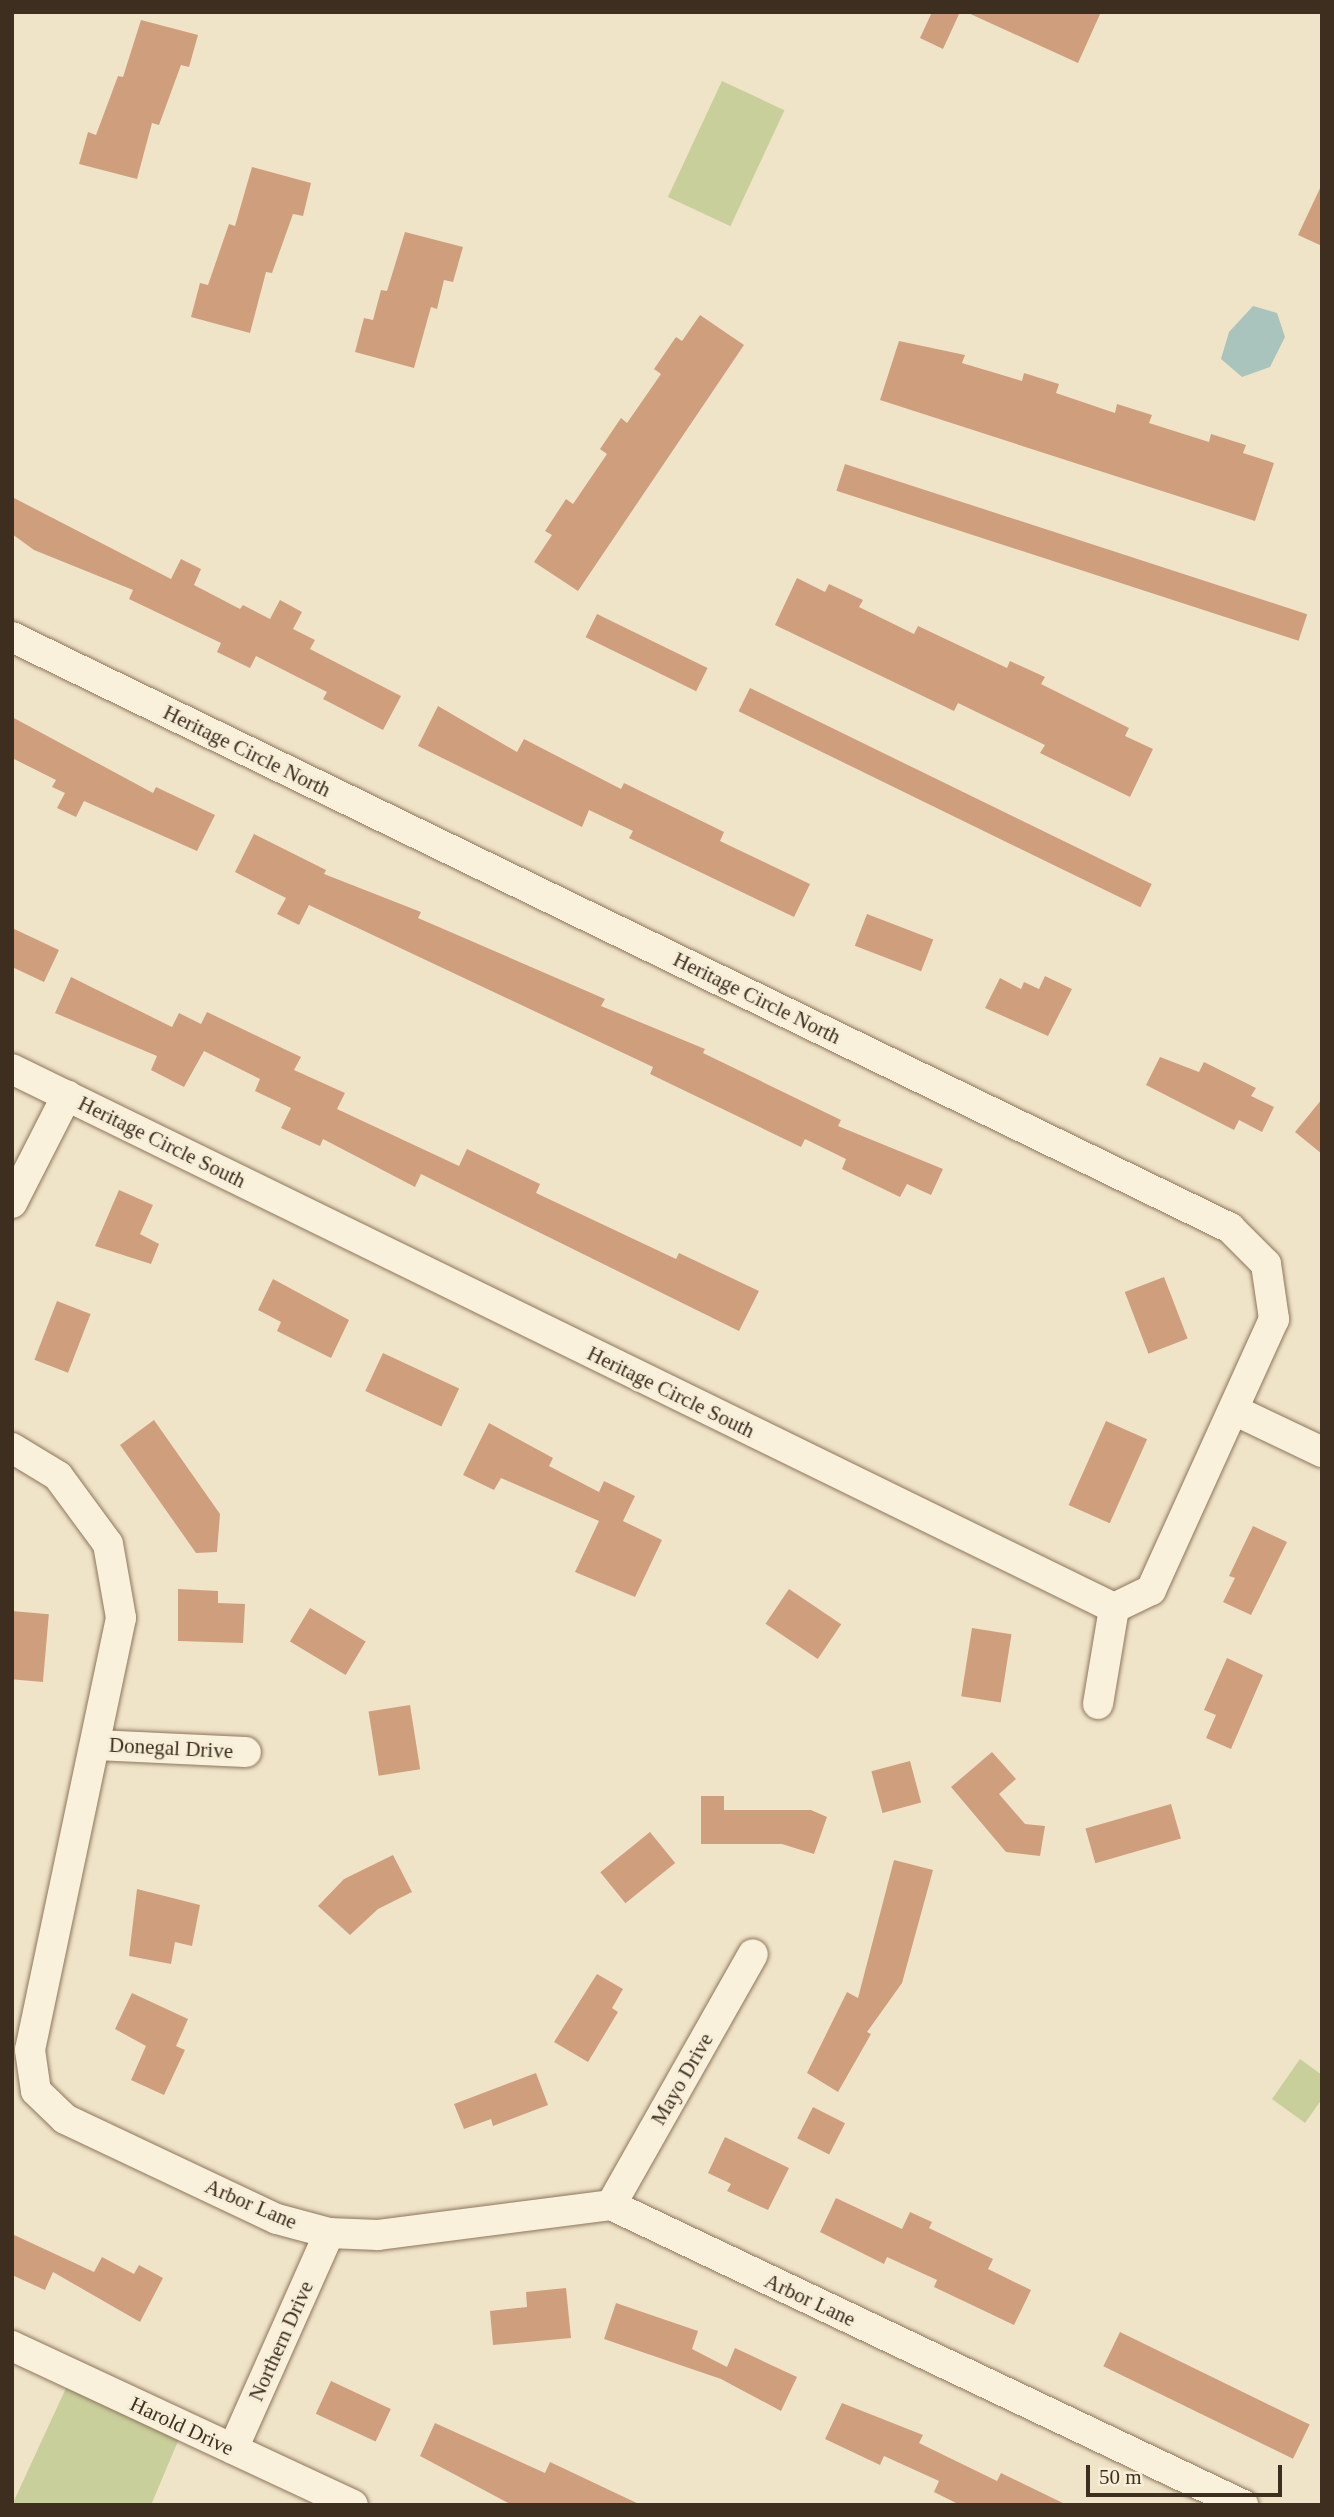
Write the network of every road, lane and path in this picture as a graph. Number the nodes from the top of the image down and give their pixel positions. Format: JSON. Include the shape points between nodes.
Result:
{"nodes":[{"id":1,"x":12,"y":637,"type":"edge"},
{"id":2,"x":12,"y":1069,"type":"edge"},
{"id":3,"x":67,"y":1096,"type":"junction"},
{"id":4,"x":12,"y":1203,"type":"edge"},
{"id":5,"x":1236,"y":1411,"type":"junction"},
{"id":6,"x":12,"y":1448,"type":"edge"},
{"id":7,"x":1322,"y":1452,"type":"edge"},
{"id":8,"x":1114,"y":1608,"type":"junction"},
{"id":9,"x":1098,"y":1704,"type":"dead end"},
{"id":10,"x":95,"y":1745,"type":"junction"},
{"id":11,"x":246,"y":1752,"type":"dead end"},
{"id":12,"x":753,"y":1954,"type":"dead end"},
{"id":13,"x":611,"y":2205,"type":"junction"},
{"id":14,"x":329,"y":2233,"type":"junction"},
{"id":15,"x":12,"y":2346,"type":"edge"},
{"id":16,"x":233,"y":2449,"type":"junction"},
{"id":17,"x":345,"y":2503,"type":"edge"},
{"id":18,"x":1243,"y":2505,"type":"edge"}],
"edges":[{"from":1,"to":5,"type":"street","name":"Heritage Circle North","via":[[1230,1228],[1266,1264],[1274,1319]]},
{"from":2,"to":3,"type":"street","name":"Heritage Circle South"},
{"from":3,"to":4,"type":"street"},
{"from":3,"to":8,"type":"street","name":"Heritage Circle South"},
{"from":5,"to":7,"type":"street"},
{"from":5,"to":8,"type":"street","via":[[1151,1590]]},
{"from":6,"to":10,"type":"street","name":"Arbor Lane","via":[[58,1476],[108,1544],[121,1618]]},
{"from":8,"to":9,"type":"street"},
{"from":10,"to":11,"type":"street","name":"Donegal Drive"},
{"from":10,"to":14,"type":"street","name":"Arbor Lane","via":[[30,2050],[36,2091],[65,2119],[277,2219]]},
{"from":12,"to":13,"type":"street","name":"Mayo Drive"},
{"from":13,"to":14,"type":"street","name":"Arbor Lane","via":[[378,2235]]},
{"from":13,"to":18,"type":"street","name":"Arbor Lane"},
{"from":14,"to":16,"type":"street","name":"Northern Drive"},
{"from":15,"to":16,"type":"street","name":"Harold Drive"},
{"from":16,"to":17,"type":"street","name":"Harold Drive"}]}
